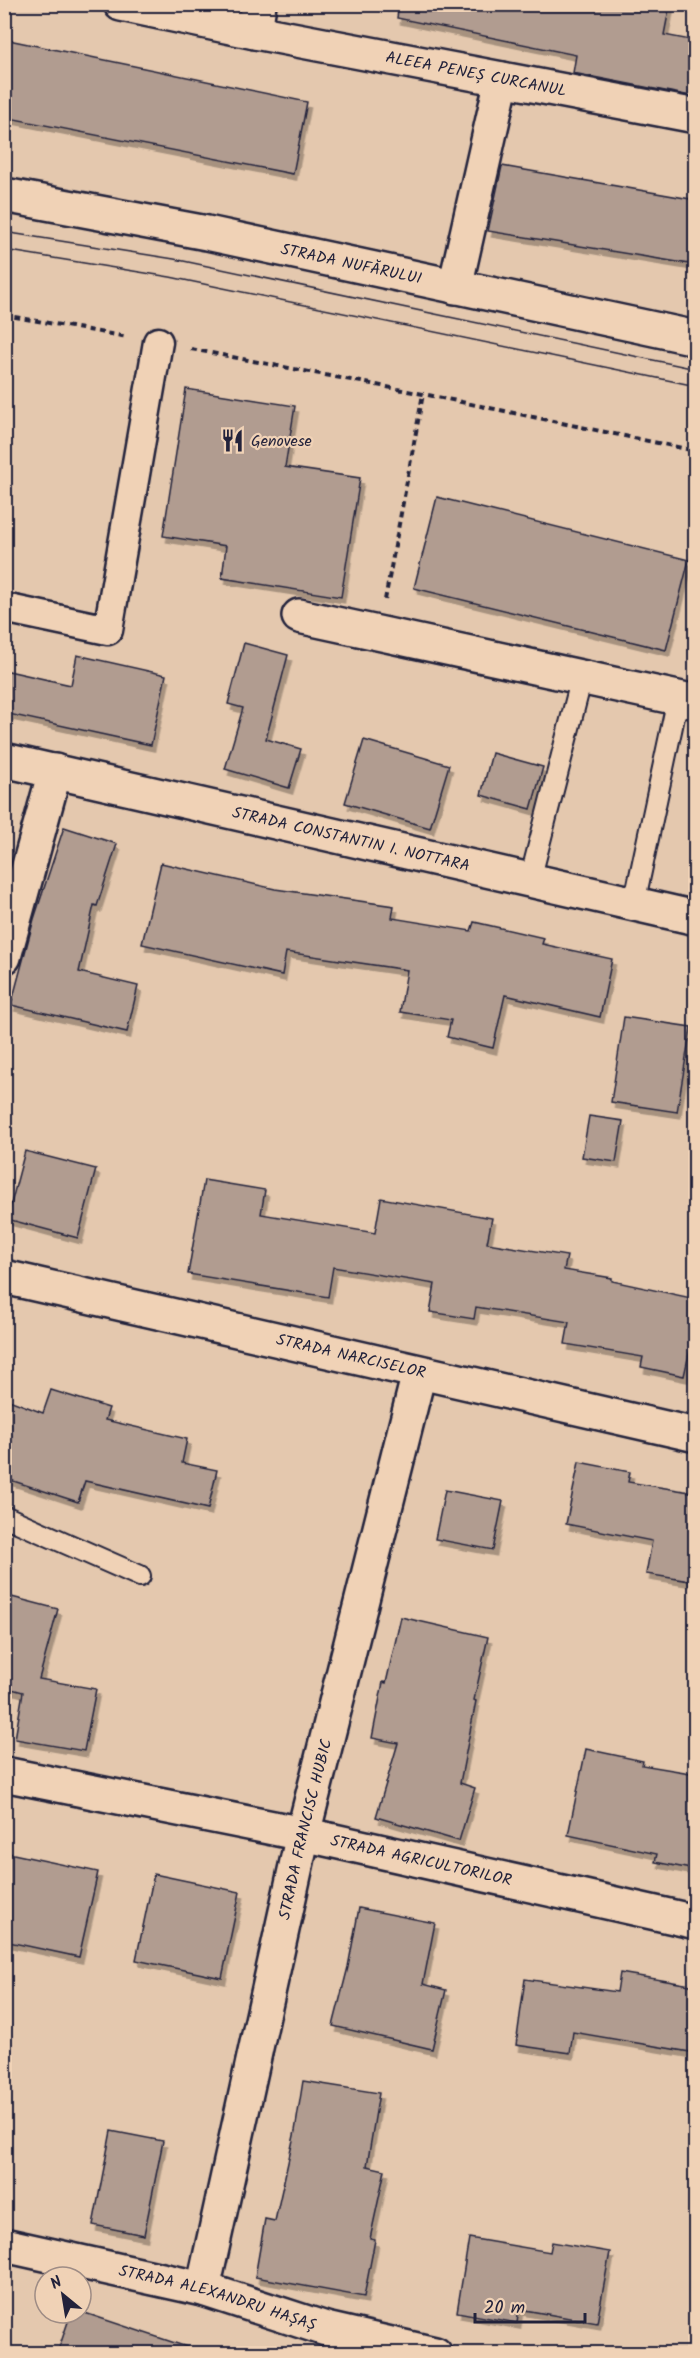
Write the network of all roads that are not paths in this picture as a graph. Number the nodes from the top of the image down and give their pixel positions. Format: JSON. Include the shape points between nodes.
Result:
{"nodes":[{"id":1,"x":121,"y":4,"type":"edge"},
{"id":2,"x":257,"y":18,"type":"edge"},
{"id":3,"x":502,"y":79,"type":"junction"},
{"id":4,"x":696,"y":116,"type":"edge"},
{"id":5,"x":4,"y":195,"type":"edge"},
{"id":6,"x":455,"y":287,"type":"junction"},
{"id":7,"x":696,"y":338,"type":"edge"},
{"id":8,"x":158,"y":342,"type":"road end"},
{"id":9,"x":4,"y":608,"type":"edge"},
{"id":10,"x":299,"y":616,"type":"dead end"},
{"id":11,"x":582,"y":677,"type":"junction"},
{"id":12,"x":687,"y":700,"type":"edge"},
{"id":13,"x":4,"y":760,"type":"edge"},
{"id":14,"x":55,"y":771,"type":"junction"},
{"id":15,"x":530,"y":880,"type":"junction"},
{"id":16,"x":634,"y":904,"type":"junction"},
{"id":17,"x":696,"y":918,"type":"edge"},
{"id":18,"x":4,"y":957,"type":"edge"},
{"id":19,"x":4,"y":1277,"type":"edge"},
{"id":20,"x":419,"y":1373,"type":"junction"},
{"id":21,"x":696,"y":1436,"type":"edge"},
{"id":22,"x":4,"y":1516,"type":"edge"},
{"id":23,"x":140,"y":1576,"type":"dead end"},
{"id":24,"x":4,"y":1774,"type":"edge"},
{"id":25,"x":303,"y":1834,"type":"junction"},
{"id":26,"x":696,"y":1922,"type":"edge"},
{"id":27,"x":4,"y":2245,"type":"edge"},
{"id":28,"x":203,"y":2289,"type":"junction"},
{"id":29,"x":320,"y":2341,"type":"edge"},
{"id":30,"x":435,"y":2354,"type":"edge"}],
"edges":[{"from":1,"to":2,"type":"street","name":"ALEEA PENEȘ CURCANUL"},
{"from":2,"to":3,"type":"street","name":"ALEEA PENEȘ CURCANUL"},
{"from":3,"to":4,"type":"street","name":"ALEEA PENEȘ CURCANUL"},
{"from":3,"to":6,"type":"street"},
{"from":5,"to":6,"type":"street","name":"STRADA NUFĂRULUI","via":[[207,233]]},
{"from":6,"to":7,"type":"street","name":"STRADA NUFĂRULUI"},
{"from":8,"to":9,"type":"street","via":[[108,630]]},
{"from":10,"to":11,"type":"street"},
{"from":11,"to":12,"type":"street"},
{"from":11,"to":15,"type":"lane"},
{"from":12,"to":16,"type":"lane"},
{"from":13,"to":14,"type":"street","name":"STRADA CONSTANTIN I. NOTTARA"},
{"from":14,"to":15,"type":"street","name":"STRADA CONSTANTIN I. NOTTARA"},
{"from":14,"to":18,"type":"street"},
{"from":15,"to":16,"type":"street","name":"STRADA CONSTANTIN I. NOTTARA"},
{"from":16,"to":17,"type":"street","name":"STRADA CONSTANTIN I. NOTTARA"},
{"from":19,"to":20,"type":"street","name":"STRADA NARCISELOR"},
{"from":20,"to":21,"type":"street","name":"STRADA NARCISELOR"},
{"from":20,"to":25,"type":"street","name":"STRADA FRANCISC HUBIC"},
{"from":22,"to":23,"type":"lane"},
{"from":24,"to":25,"type":"street","name":"STRADA AGRICULTORILOR"},
{"from":25,"to":26,"type":"street","name":"STRADA AGRICULTORILOR"},
{"from":25,"to":28,"type":"street","name":"STRADA FRANCISC HUBIC"},
{"from":27,"to":28,"type":"street","name":"STRADA ALEXANDRU HAȘAȘ"},
{"from":28,"to":29,"type":"street","name":"STRADA ALEXANDRU HAȘAȘ"},
{"from":29,"to":30,"type":"street","name":"STRADA ALEXANDRU HAȘAȘ"}]}
